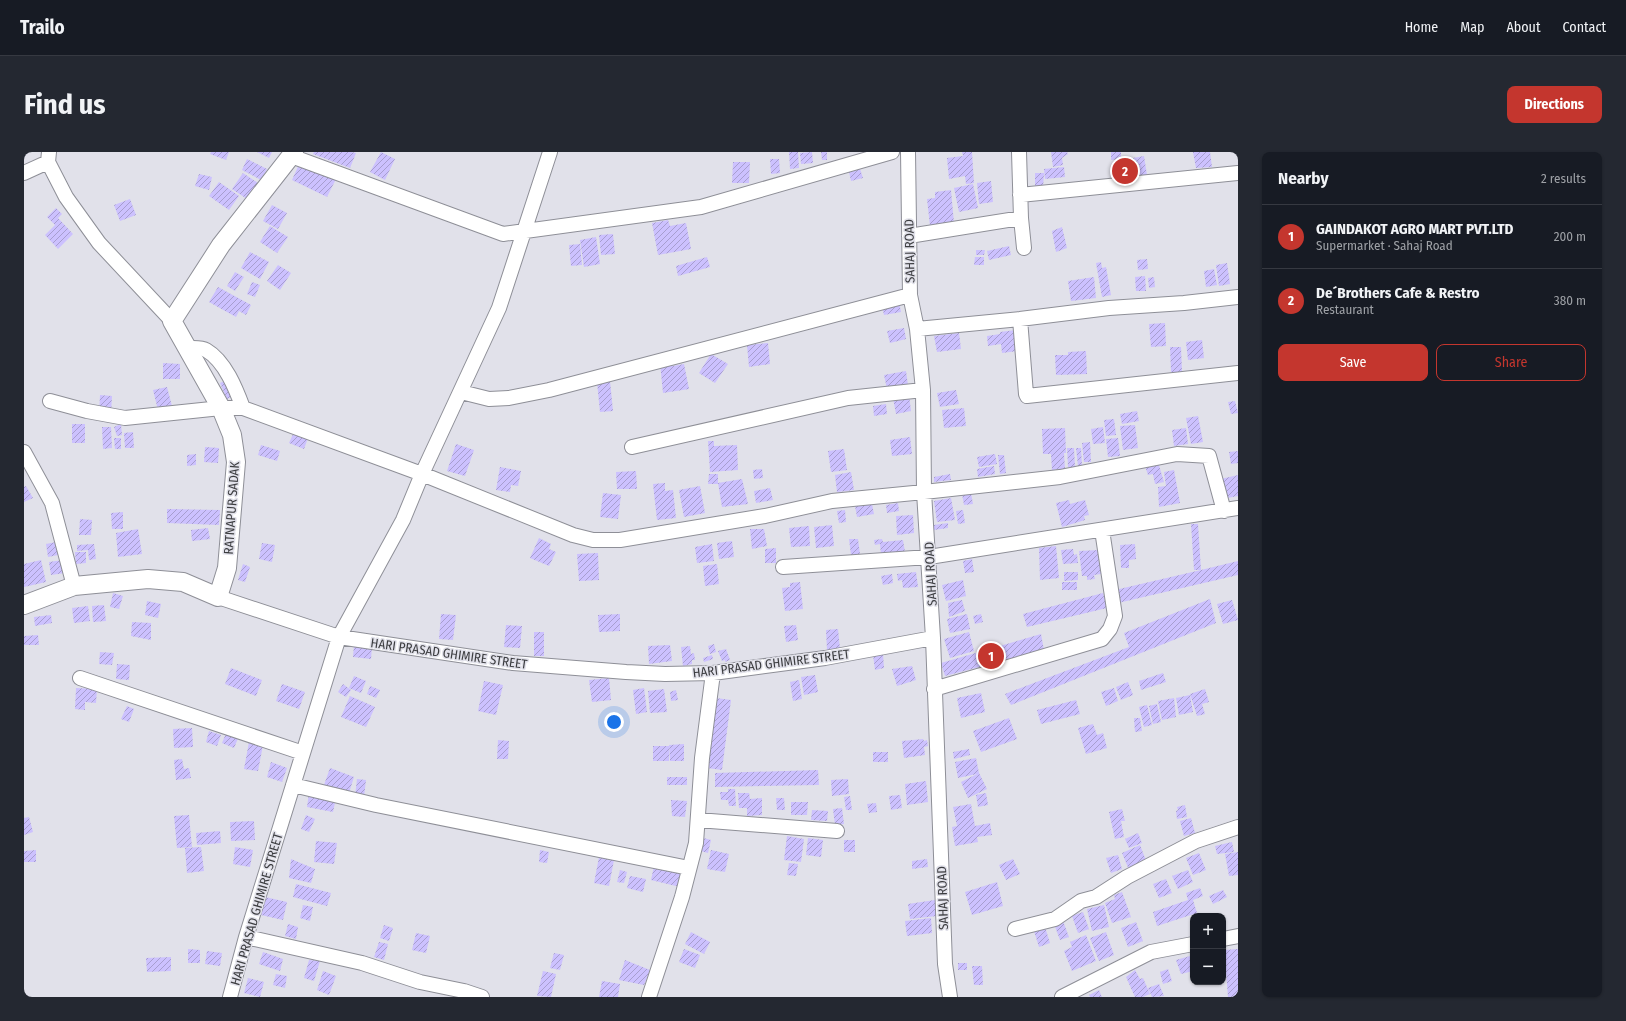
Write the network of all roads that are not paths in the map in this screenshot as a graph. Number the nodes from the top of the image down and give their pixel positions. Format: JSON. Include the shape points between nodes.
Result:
{"nodes":[{"id":1,"x":550,"y":152,"type":"edge"},
{"id":2,"x":892,"y":152,"type":"edge"},
{"id":3,"x":908,"y":152,"type":"edge"},
{"id":4,"x":1020,"y":152,"type":"edge"},
{"id":5,"x":293,"y":154,"type":"edge"},
{"id":6,"x":48,"y":157,"type":"edge"},
{"id":7,"x":24,"y":172,"type":"edge"},
{"id":8,"x":1238,"y":173,"type":"edge"},
{"id":9,"x":1020,"y":195,"type":"junction"},
{"id":10,"x":1021,"y":218,"type":"junction"},
{"id":11,"x":525,"y":231,"type":"junction"},
{"id":12,"x":909,"y":236,"type":"junction"},
{"id":13,"x":1024,"y":248,"type":"dead end"},
{"id":14,"x":910,"y":295,"type":"junction"},
{"id":15,"x":1238,"y":297,"type":"edge"},
{"id":16,"x":1020,"y":319,"type":"junction"},
{"id":17,"x":172,"y":321,"type":"junction"},
{"id":18,"x":917,"y":329,"type":"junction"},
{"id":19,"x":187,"y":348,"type":"junction"},
{"id":20,"x":1238,"y":373,"type":"edge"},
{"id":21,"x":923,"y":390,"type":"junction"},
{"id":22,"x":461,"y":392,"type":"junction"},
{"id":23,"x":50,"y":401,"type":"dead end"},
{"id":24,"x":221,"y":408,"type":"junction"},
{"id":25,"x":243,"y":408,"type":"junction"},
{"id":26,"x":632,"y":447,"type":"dead end"},
{"id":27,"x":24,"y":452,"type":"edge"},
{"id":28,"x":422,"y":474,"type":"junction"},
{"id":29,"x":924,"y":492,"type":"junction"},
{"id":30,"x":1238,"y":508,"type":"edge"},
{"id":31,"x":1224,"y":511,"type":"junction"},
{"id":32,"x":1102,"y":530,"type":"junction"},
{"id":33,"x":929,"y":557,"type":"junction"},
{"id":34,"x":783,"y":567,"type":"dead end"},
{"id":35,"x":74,"y":586,"type":"junction"},
{"id":36,"x":218,"y":597,"type":"junction"},
{"id":37,"x":24,"y":604,"type":"edge"},
{"id":38,"x":339,"y":637,"type":"junction"},
{"id":39,"x":933,"y":638,"type":"junction"},
{"id":40,"x":713,"y":672,"type":"junction"},
{"id":41,"x":80,"y":678,"type":"dead end"},
{"id":42,"x":934,"y":689,"type":"junction"},
{"id":43,"x":303,"y":752,"type":"junction"},
{"id":44,"x":293,"y":785,"type":"junction"},
{"id":45,"x":698,"y":820,"type":"junction"},
{"id":46,"x":1238,"y":827,"type":"edge"},
{"id":47,"x":837,"y":831,"type":"dead end"},
{"id":48,"x":689,"y":868,"type":"junction"},
{"id":49,"x":1015,"y":929,"type":"dead end"},
{"id":50,"x":1238,"y":936,"type":"edge"},
{"id":51,"x":246,"y":937,"type":"junction"},
{"id":52,"x":1226,"y":938,"type":"edge"},
{"id":53,"x":1190,"y":945,"type":"edge"},
{"id":54,"x":230,"y":997,"type":"edge"},
{"id":55,"x":482,"y":997,"type":"edge"},
{"id":56,"x":649,"y":997,"type":"edge"},
{"id":57,"x":950,"y":997,"type":"edge"},
{"id":58,"x":1062,"y":997,"type":"edge"}],
"edges":[{"from":1,"to":11,"type":"street"},
{"from":2,"to":11,"type":"street","via":[[701,206]]},
{"from":3,"to":12,"type":"street","name":"SAHAJ ROAD"},
{"from":4,"to":9,"type":"street"},
{"from":5,"to":11,"type":"street","via":[[486,229],[503,234]]},
{"from":5,"to":17,"type":"main road","via":[[221,245]]},
{"from":6,"to":7,"type":"street"},
{"from":6,"to":17,"type":"street","via":[[66,197],[99,243]]},
{"from":8,"to":9,"type":"street"},
{"from":9,"to":10,"type":"street"},
{"from":10,"to":12,"type":"street"},
{"from":10,"to":13,"type":"street"},
{"from":11,"to":22,"type":"street","via":[[500,308]]},
{"from":12,"to":14,"type":"street","name":"SAHAJ ROAD"},
{"from":14,"to":18,"type":"street","name":"SAHAJ ROAD"},
{"from":14,"to":22,"type":"street","via":[[548,390],[509,398],[489,399]]},
{"from":15,"to":16,"type":"street","via":[[1109,308]]},
{"from":16,"to":18,"type":"street"},
{"from":16,"to":20,"type":"street","via":[[1027,396]]},
{"from":17,"to":19,"type":"main road","name":"RATNAPUR SADAK"},
{"from":18,"to":21,"type":"street","name":"SAHAJ ROAD"},
{"from":19,"to":24,"type":"main road","name":"RATNAPUR SADAK"},
{"from":19,"to":25,"type":"street","via":[[206,350],[220,363],[234,382]]},
{"from":21,"to":26,"type":"street","via":[[848,398]]},
{"from":21,"to":29,"type":"street","name":"SAHAJ ROAD"},
{"from":22,"to":28,"type":"street"},
{"from":23,"to":24,"type":"street","via":[[125,418]]},
{"from":24,"to":25,"type":"street"},
{"from":24,"to":36,"type":"main road","name":"RATNAPUR SADAK","via":[[232,435],[236,462],[227,568]]},
{"from":25,"to":28,"type":"street"},
{"from":27,"to":35,"type":"street","via":[[52,503]]},
{"from":28,"to":29,"type":"street","via":[[573,535],[593,540],[620,540],[765,516],[832,501]]},
{"from":28,"to":38,"type":"street","via":[[403,520]]},
{"from":29,"to":31,"type":"street","via":[[1060,476],[1177,454],[1209,456]]},
{"from":29,"to":33,"type":"street","name":"SAHAJ ROAD"},
{"from":30,"to":31,"type":"street"},
{"from":31,"to":32,"type":"street"},
{"from":32,"to":33,"type":"street"},
{"from":32,"to":42,"type":"street","via":[[1114,616],[1110,629],[1102,638]]},
{"from":33,"to":34,"type":"street"},
{"from":33,"to":39,"type":"street","name":"SAHAJ ROAD"},
{"from":35,"to":36,"type":"main road","via":[[148,579],[176,581]]},
{"from":35,"to":37,"type":"main road"},
{"from":36,"to":38,"type":"street"},
{"from":38,"to":40,"type":"street","name":"HARI PRASAD GHIMIRE STREET","via":[[513,663],[657,674]]},
{"from":38,"to":43,"type":"street","name":"HARI PRASAD GHIMIRE STREET"},
{"from":39,"to":40,"type":"street","name":"HARI PRASAD GHIMIRE STREET","via":[[825,658]]},
{"from":39,"to":42,"type":"street","name":"SAHAJ ROAD"},
{"from":40,"to":45,"type":"street","via":[[702,758]]},
{"from":41,"to":43,"type":"street"},
{"from":42,"to":57,"type":"street","name":"SAHAJ ROAD","via":[[945,964]]},
{"from":43,"to":44,"type":"street","name":"HARI PRASAD GHIMIRE STREET"},
{"from":44,"to":48,"type":"street","via":[[376,805]]},
{"from":44,"to":51,"type":"street","name":"HARI PRASAD GHIMIRE STREET"},
{"from":45,"to":47,"type":"street"},
{"from":45,"to":48,"type":"street","via":[[696,843]]},
{"from":46,"to":49,"type":"street","via":[[1196,841],[1096,896],[1081,901],[1055,919]]},
{"from":48,"to":56,"type":"street","via":[[675,921]]},
{"from":50,"to":52,"type":"street"},
{"from":51,"to":54,"type":"street","name":"HARI PRASAD GHIMIRE STREET"},
{"from":51,"to":55,"type":"street","via":[[362,963],[420,982]]},
{"from":53,"to":58,"type":"street","via":[[1151,952]]}]}
